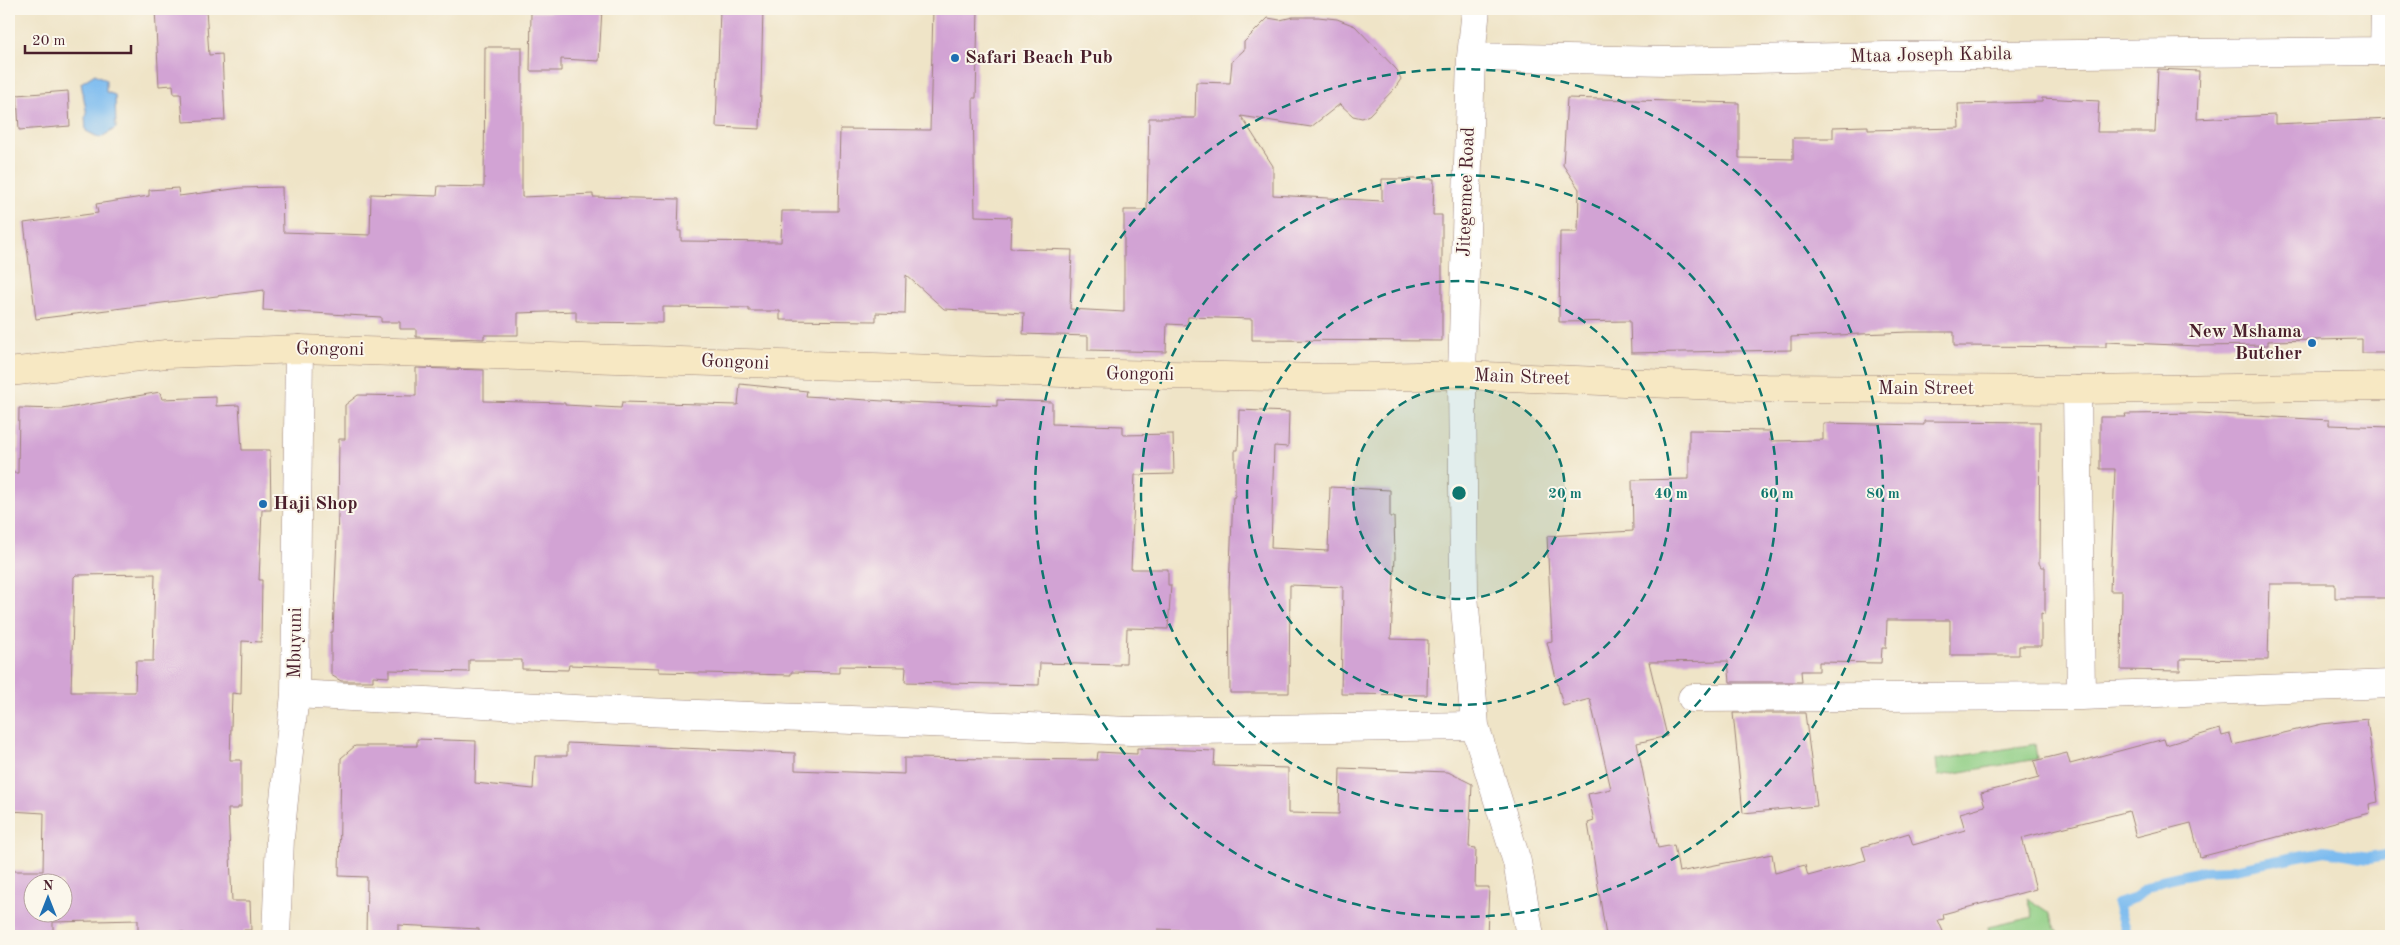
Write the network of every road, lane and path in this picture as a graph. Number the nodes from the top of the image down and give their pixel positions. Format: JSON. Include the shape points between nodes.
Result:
{"nodes":[{"id":1,"x":1476,"y":9,"type":"edge"},
{"id":2,"x":2384,"y":9,"type":"edge"},
{"id":3,"x":2388,"y":51,"type":"edge"},
{"id":4,"x":1471,"y":57,"type":"junction"},
{"id":5,"x":298,"y":348,"type":"junction"},
{"id":6,"x":9,"y":372,"type":"edge"},
{"id":7,"x":1462,"y":376,"type":"junction"},
{"id":8,"x":2391,"y":386,"type":"edge"},
{"id":9,"x":2077,"y":390,"type":"junction"},
{"id":10,"x":2391,"y":684,"type":"edge"},
{"id":11,"x":295,"y":694,"type":"junction"},
{"id":12,"x":2081,"y":696,"type":"junction"},
{"id":13,"x":1692,"y":698,"type":"dead end"},
{"id":14,"x":1475,"y":726,"type":"junction"},
{"id":15,"x":276,"y":936,"type":"edge"},
{"id":16,"x":1530,"y":936,"type":"edge"}],
"edges":[{"from":1,"to":4,"type":"street","name":"Jitegemee Road"},
{"from":2,"to":3,"type":"street"},
{"from":3,"to":4,"type":"street","name":"Mtaa Joseph Kabila","via":[[1667,61]]},
{"from":4,"to":7,"type":"street","name":"Jitegemee Road"},
{"from":5,"to":6,"type":"street","name":"Gongoni","via":[[166,354]]},
{"from":5,"to":7,"type":"street","name":"Gongoni","via":[[1072,373],[1325,378]]},
{"from":5,"to":11,"type":"street","name":"Mbuyuni"},
{"from":7,"to":9,"type":"street","name":"Main Street","via":[[1765,388]]},
{"from":7,"to":14,"type":"street","name":"Jitegemee Road","via":[[1464,595]]},
{"from":8,"to":9,"type":"street","name":"Main Street"},
{"from":9,"to":12,"type":"street"},
{"from":10,"to":12,"type":"street"},
{"from":11,"to":14,"type":"street","via":[[594,710],[1132,731]]},
{"from":11,"to":15,"type":"street","name":"Mbuyuni","via":[[280,838]]},
{"from":12,"to":13,"type":"street"},
{"from":14,"to":16,"type":"street","name":"Jitegemee Road","via":[[1518,862]]}]}
